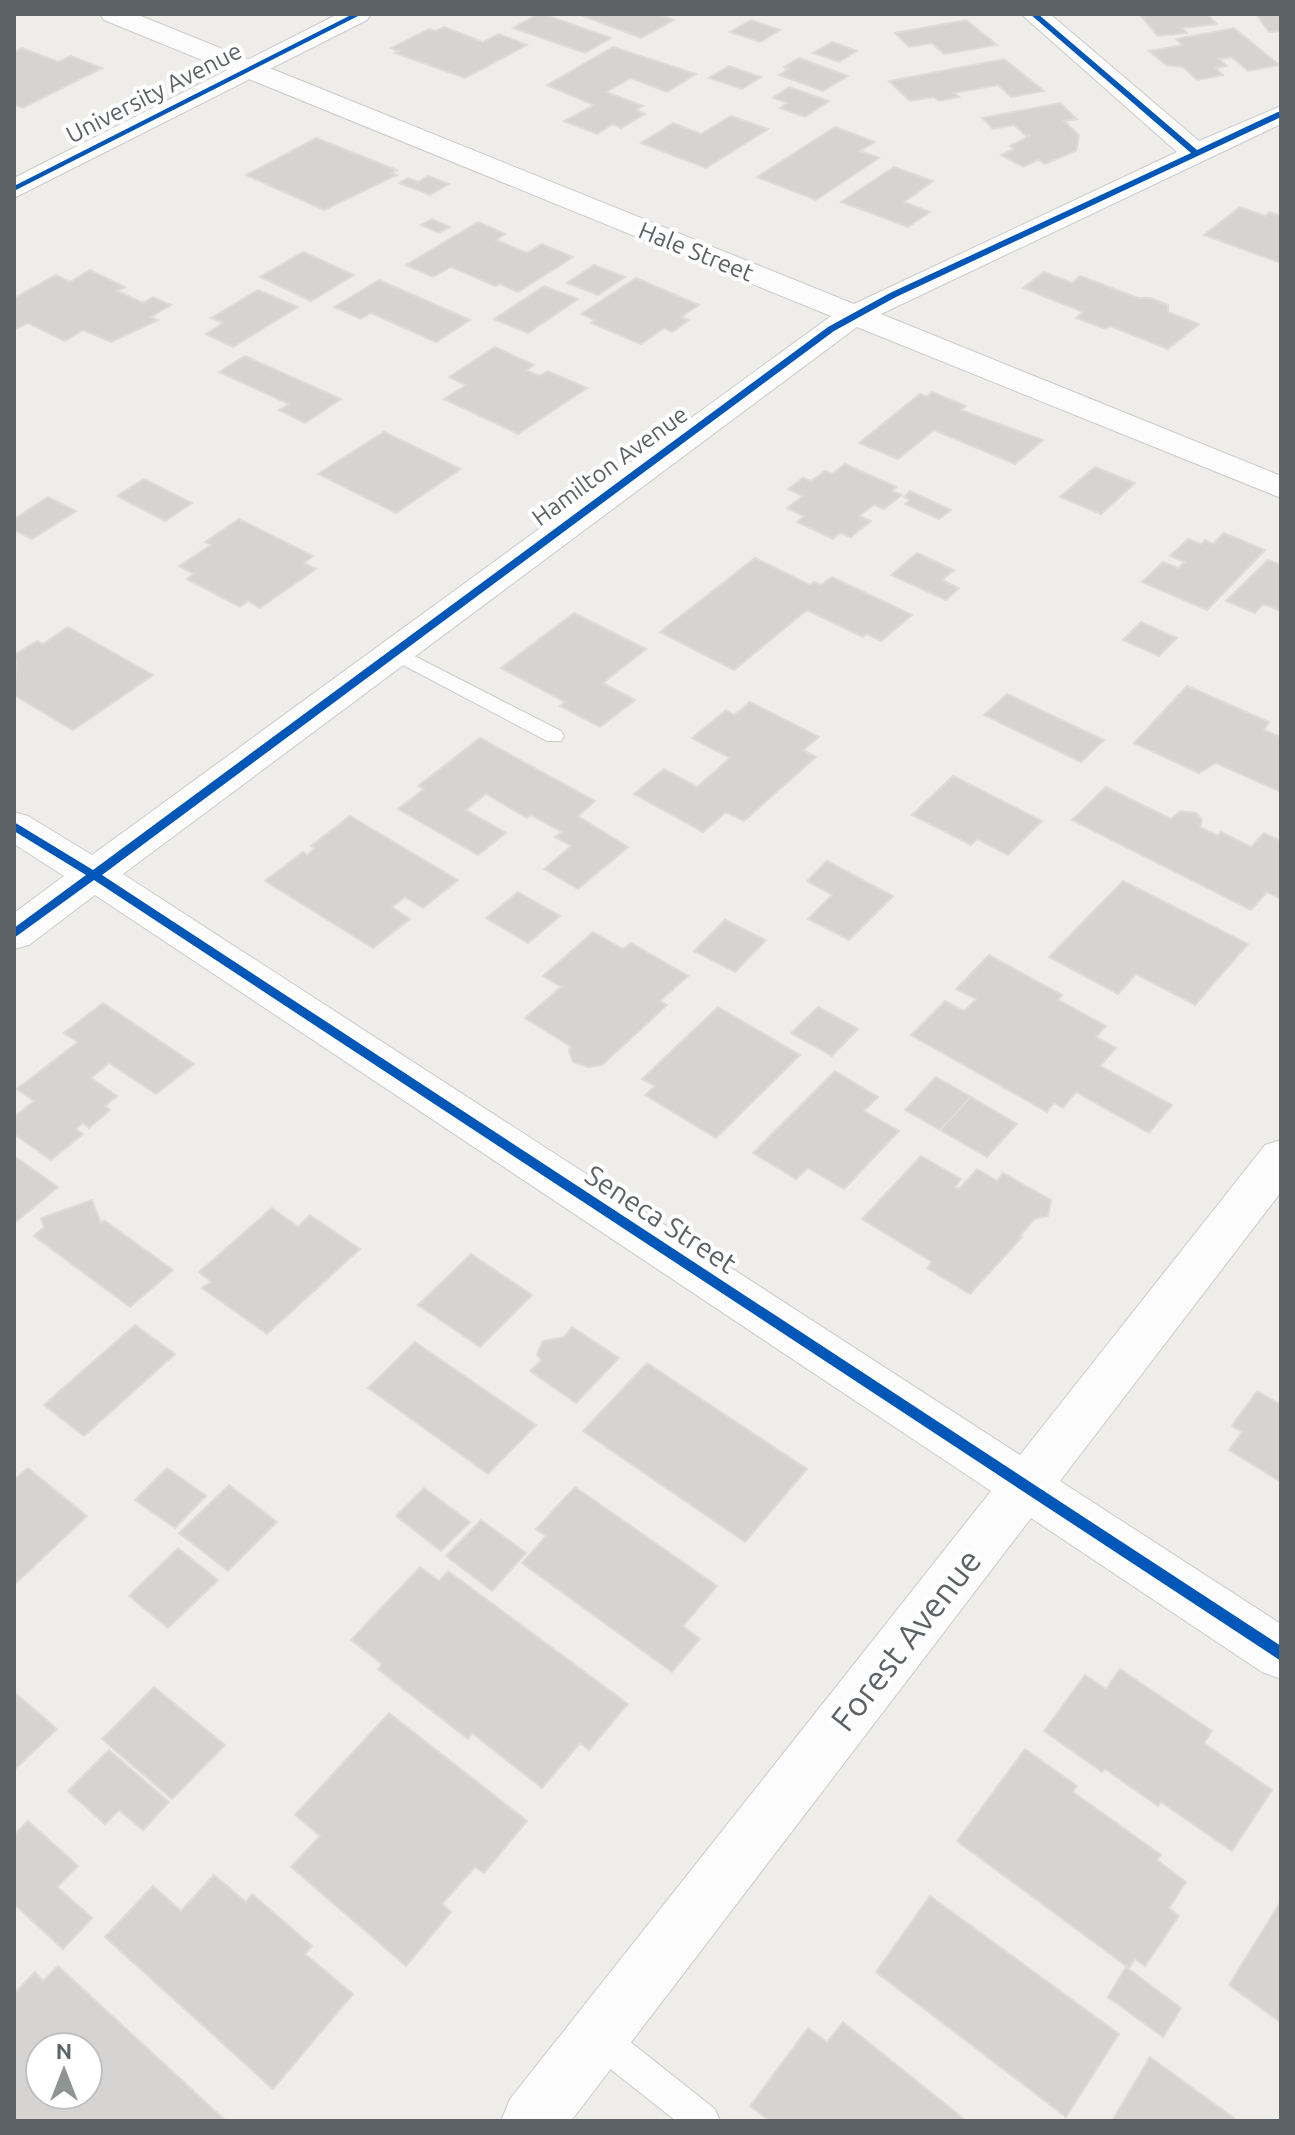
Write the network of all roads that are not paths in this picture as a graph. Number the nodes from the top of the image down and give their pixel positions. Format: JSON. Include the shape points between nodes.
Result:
{"nodes":[{"id":1,"x":113,"y":14,"type":"edge"},
{"id":2,"x":358,"y":14,"type":"edge"},
{"id":3,"x":1034,"y":14,"type":"edge"},
{"id":4,"x":249,"y":69,"type":"junction"},
{"id":5,"x":1281,"y":114,"type":"edge"},
{"id":6,"x":1197,"y":154,"type":"junction"},
{"id":7,"x":14,"y":189,"type":"edge"},
{"id":8,"x":853,"y":317,"type":"junction"},
{"id":9,"x":1281,"y":488,"type":"edge"},
{"id":10,"x":395,"y":652,"type":"junction"},
{"id":11,"x":554,"y":736,"type":"dead end"},
{"id":12,"x":14,"y":826,"type":"edge"},
{"id":13,"x":94,"y":875,"type":"junction"},
{"id":14,"x":14,"y":934,"type":"edge"},
{"id":15,"x":1281,"y":1158,"type":"edge"},
{"id":16,"x":1026,"y":1486,"type":"junction"},
{"id":17,"x":1281,"y":1654,"type":"edge"},
{"id":18,"x":597,"y":2037,"type":"junction"},
{"id":19,"x":532,"y":2121,"type":"edge"},
{"id":20,"x":703,"y":2121,"type":"edge"}],
"edges":[{"from":1,"to":4,"type":"street","name":"Hale Street"},
{"from":2,"to":4,"type":"street","name":"University Avenue"},
{"from":3,"to":6,"type":"street"},
{"from":4,"to":7,"type":"street","name":"University Avenue"},
{"from":4,"to":8,"type":"street","name":"Hale Street"},
{"from":5,"to":6,"type":"street","name":"Hamilton Avenue"},
{"from":6,"to":8,"type":"street","name":"Hamilton Avenue"},
{"from":8,"to":9,"type":"street","name":"Hale Street"},
{"from":8,"to":10,"type":"street","name":"Hamilton Avenue"},
{"from":10,"to":11,"type":"lane"},
{"from":10,"to":13,"type":"street","name":"Hamilton Avenue"},
{"from":12,"to":13,"type":"street","name":"Seneca Street"},
{"from":13,"to":14,"type":"street","name":"Hamilton Avenue"},
{"from":13,"to":16,"type":"street","name":"Seneca Street"},
{"from":15,"to":16,"type":"street","name":"Forest Avenue"},
{"from":16,"to":17,"type":"street","name":"Seneca Street"},
{"from":16,"to":18,"type":"street","name":"Forest Avenue"},
{"from":18,"to":19,"type":"street","name":"Forest Avenue"},
{"from":18,"to":20,"type":"lane"}]}
